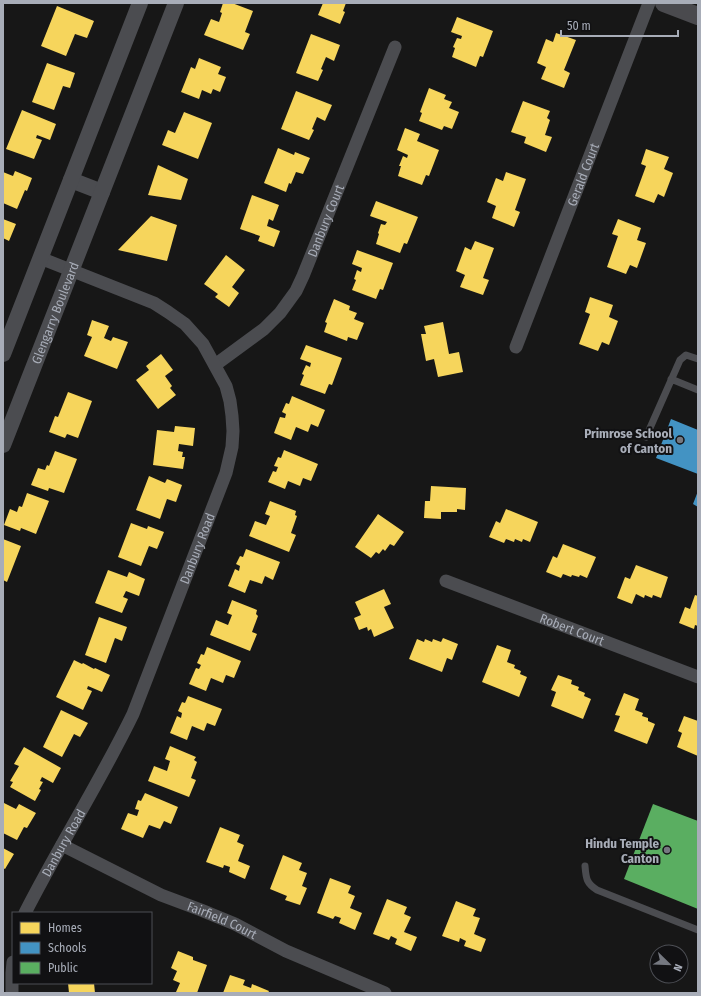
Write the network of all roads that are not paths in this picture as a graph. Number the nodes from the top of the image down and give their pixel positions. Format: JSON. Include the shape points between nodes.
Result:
{"nodes":[{"id":1,"x":140,"y":3,"type":"edge"},
{"id":2,"x":176,"y":3,"type":"edge"},
{"id":3,"x":649,"y":3,"type":"edge"},
{"id":4,"x":664,"y":3,"type":"edge"},
{"id":5,"x":698,"y":16,"type":"edge"},
{"id":6,"x":395,"y":47,"type":"dead end"},
{"id":7,"x":71,"y":180,"type":"junction"},
{"id":8,"x":102,"y":192,"type":"junction"},
{"id":9,"x":40,"y":258,"type":"junction"},
{"id":10,"x":71,"y":270,"type":"junction"},
{"id":11,"x":516,"y":347,"type":"dead end"},
{"id":12,"x":3,"y":354,"type":"edge"},
{"id":13,"x":698,"y":359,"type":"edge"},
{"id":14,"x":215,"y":365,"type":"junction"},
{"id":15,"x":672,"y":379,"type":"junction"},
{"id":16,"x":698,"y":390,"type":"edge"},
{"id":17,"x":4,"y":437,"type":"edge"},
{"id":18,"x":646,"y":437,"type":"dead end"},
{"id":19,"x":446,"y":581,"type":"dead end"},
{"id":20,"x":698,"y":677,"type":"edge"},
{"id":21,"x":62,"y":845,"type":"junction"},
{"id":22,"x":585,"y":866,"type":"dead end"},
{"id":23,"x":26,"y":912,"type":"edge"},
{"id":24,"x":698,"y":930,"type":"edge"},
{"id":25,"x":384,"y":993,"type":"edge"}],
"edges":[{"from":1,"to":7,"type":"street"},
{"from":2,"to":8,"type":"street","name":"Glengarry Boulevard"},
{"from":3,"to":11,"type":"street","name":"Gerald Court"},
{"from":4,"to":5,"type":"main road"},
{"from":6,"to":14,"type":"street","name":"Danbury Court","via":[[296,291],[264,329]]},
{"from":7,"to":8,"type":"street"},
{"from":7,"to":9,"type":"street"},
{"from":8,"to":10,"type":"street","name":"Glengarry Boulevard"},
{"from":9,"to":10,"type":"street","name":"Danbury Road"},
{"from":9,"to":12,"type":"street"},
{"from":10,"to":14,"type":"street","name":"Danbury Road","via":[[154,303],[168,312],[185,324],[203,344]]},
{"from":10,"to":17,"type":"street","name":"Glengarry Boulevard"},
{"from":13,"to":15,"type":"lane","via":[[686,355],[680,360]]},
{"from":14,"to":21,"type":"street","name":"Danbury Road","via":[[226,386],[232,416],[232,447],[226,473],[133,714]]},
{"from":15,"to":16,"type":"lane"},
{"from":15,"to":18,"type":"lane"},
{"from":19,"to":20,"type":"street","name":"Robert Court"},
{"from":21,"to":23,"type":"street","name":"Danbury Road"},
{"from":21,"to":25,"type":"street","name":"Fairfield Court","via":[[161,896],[235,924],[286,951]]},
{"from":22,"to":24,"type":"lane","via":[[589,885],[597,890]]}]}
